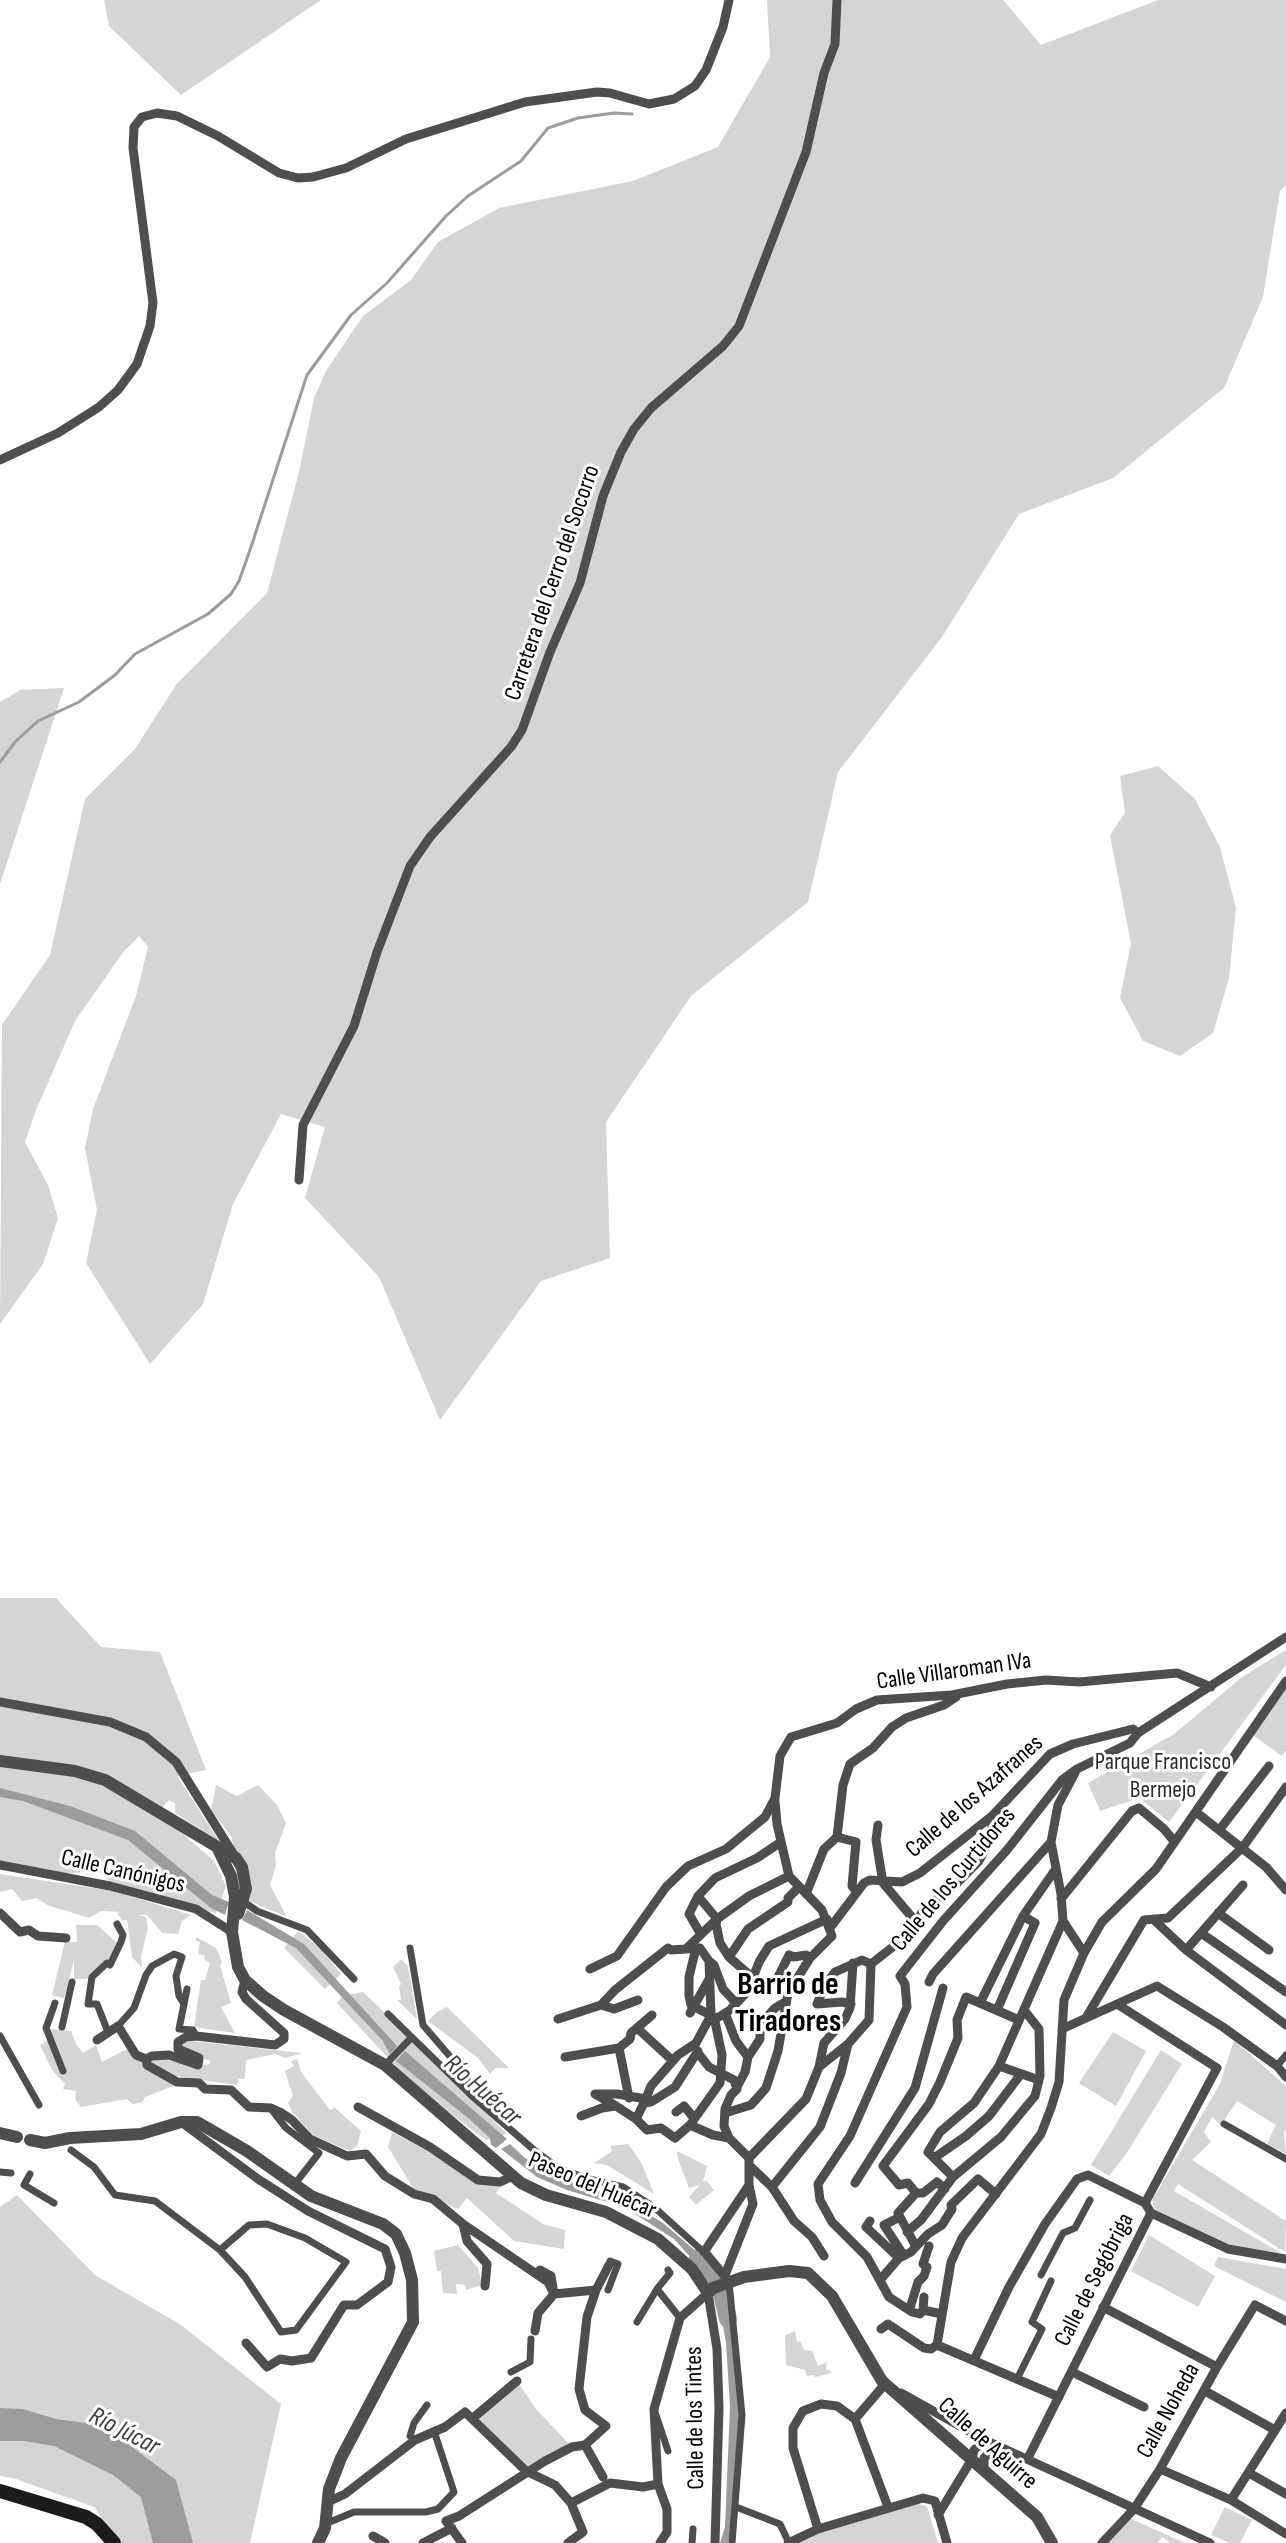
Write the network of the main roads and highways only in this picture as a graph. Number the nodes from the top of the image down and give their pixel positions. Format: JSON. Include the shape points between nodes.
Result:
{"nodes":[{"id":1,"x":0,"y":2491,"type":"edge"},
{"id":2,"x":114,"y":2543,"type":"edge"}],
"edges":[{"from":1,"to":2,"type":"main road","via":[[92,2520]]}]}
